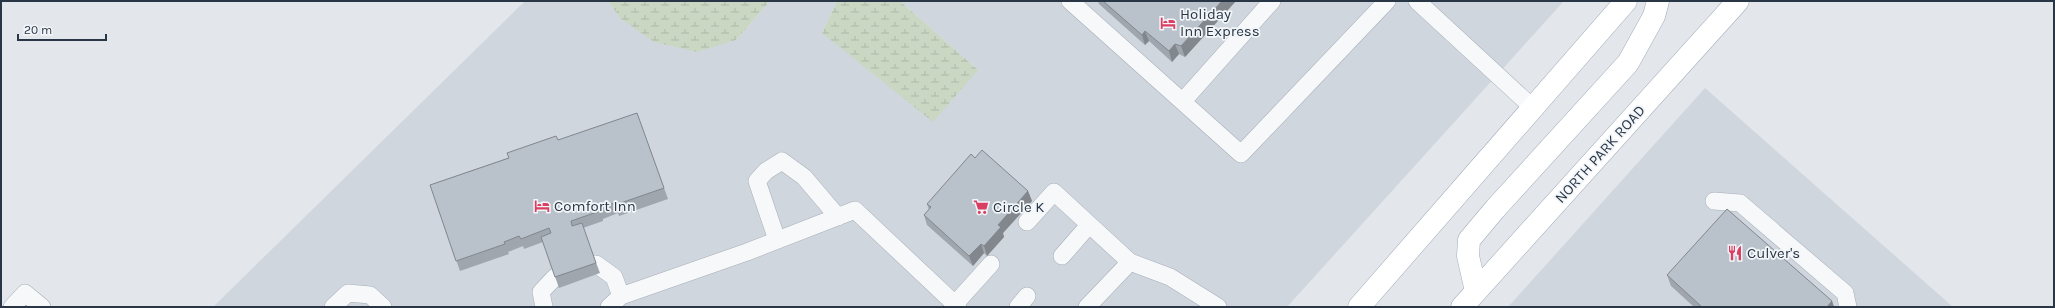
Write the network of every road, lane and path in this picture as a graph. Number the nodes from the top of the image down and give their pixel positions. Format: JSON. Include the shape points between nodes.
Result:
{"nodes":[{"id":1,"x":1070,"y":1,"type":"edge"},
{"id":2,"x":1272,"y":1,"type":"edge"},
{"id":3,"x":1387,"y":1,"type":"edge"},
{"id":4,"x":1417,"y":1,"type":"edge"},
{"id":5,"x":1626,"y":1,"type":"edge"},
{"id":6,"x":1658,"y":1,"type":"edge"},
{"id":7,"x":1738,"y":1,"type":"edge"},
{"id":8,"x":1183,"y":101,"type":"junction"},
{"id":9,"x":1532,"y":107,"type":"junction"},
{"id":10,"x":1714,"y":201,"type":"dead end"},
{"id":11,"x":838,"y":217,"type":"junction"},
{"id":12,"x":1027,"y":222,"type":"dead end"},
{"id":13,"x":1089,"y":225,"type":"junction"},
{"id":14,"x":777,"y":240,"type":"junction"},
{"id":15,"x":1062,"y":256,"type":"dead end"},
{"id":16,"x":1130,"y":262,"type":"junction"},
{"id":17,"x":596,"y":264,"type":"edge"},
{"id":18,"x":991,"y":264,"type":"dead end"},
{"id":19,"x":555,"y":278,"type":"edge"},
{"id":20,"x":1469,"y":299,"type":"edge"},
{"id":21,"x":615,"y":302,"type":"edge"},
{"id":22,"x":957,"y":306,"type":"edge"},
{"id":23,"x":12,"y":307,"type":"edge"},
{"id":24,"x":42,"y":307,"type":"edge"},
{"id":25,"x":333,"y":307,"type":"edge"},
{"id":26,"x":383,"y":307,"type":"edge"},
{"id":27,"x":544,"y":307,"type":"edge"},
{"id":28,"x":1086,"y":307,"type":"edge"},
{"id":29,"x":1218,"y":307,"type":"edge"},
{"id":30,"x":1359,"y":307,"type":"edge"},
{"id":31,"x":1848,"y":307,"type":"edge"}],
"edges":[{"from":1,"to":8,"type":"lane"},
{"from":2,"to":8,"type":"lane"},
{"from":3,"to":8,"type":"lane","via":[[1241,154]]},
{"from":4,"to":9,"type":"lane"},
{"from":5,"to":9,"type":"main road"},
{"from":6,"to":20,"type":"main road","via":[[1654,16],[1628,63],[1469,240]]},
{"from":7,"to":20,"type":"main road","name":"NORTH PARK ROAD"},
{"from":9,"to":30,"type":"main road"},
{"from":10,"to":31,"type":"lane","via":[[1740,203],[1845,293]]},
{"from":11,"to":14,"type":"lane"},
{"from":11,"to":14,"type":"lane","via":[[804,177],[782,161],[766,171],[757,181]]},
{"from":11,"to":22,"type":"lane","via":[[855,210]]},
{"from":12,"to":13,"type":"lane","via":[[1054,192]]},
{"from":13,"to":15,"type":"lane"},
{"from":13,"to":16,"type":"lane"},
{"from":14,"to":21,"type":"lane"},
{"from":16,"to":28,"type":"lane"},
{"from":16,"to":29,"type":"lane","via":[[1170,277]]},
{"from":17,"to":21,"type":"lane","via":[[614,277]]},
{"from":18,"to":22,"type":"lane"},
{"from":19,"to":27,"type":"lane","via":[[541,292]]},
{"from":23,"to":24,"type":"lane","via":[[24,293]]},
{"from":25,"to":26,"type":"lane","via":[[348,293],[370,295]]}]}
